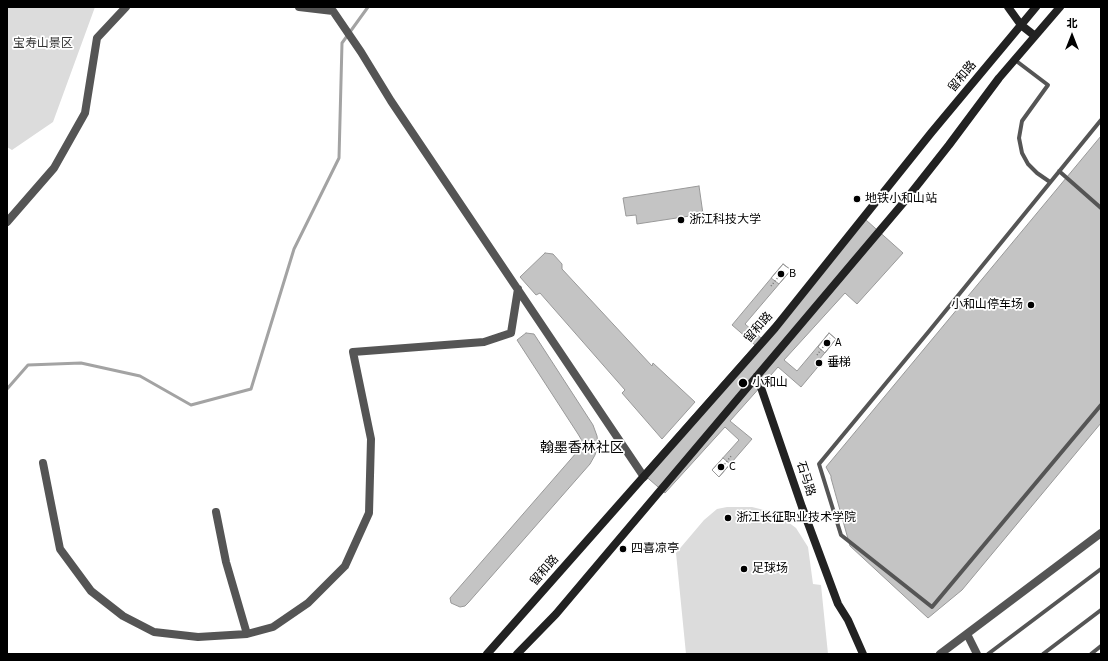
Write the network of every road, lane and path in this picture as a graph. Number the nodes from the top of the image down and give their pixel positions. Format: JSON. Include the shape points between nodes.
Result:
{"nodes":[{"id":1,"x":126,"y":7,"type":"edge"},
{"id":2,"x":299,"y":7,"type":"edge"},
{"id":3,"x":1008,"y":7,"type":"edge"},
{"id":4,"x":1036,"y":7,"type":"edge"},
{"id":5,"x":1060,"y":7,"type":"edge"},
{"id":6,"x":1021,"y":25,"type":"junction"},
{"id":7,"x":1035,"y":36,"type":"junction"},
{"id":8,"x":1015,"y":60,"type":"junction"},
{"id":9,"x":1101,"y":120,"type":"edge"},
{"id":10,"x":1059,"y":171,"type":"junction"},
{"id":11,"x":1050,"y":182,"type":"junction"},
{"id":12,"x":1101,"y":208,"type":"edge"},
{"id":13,"x":7,"y":222,"type":"edge"},
{"id":14,"x":784,"y":270,"type":"dead end"},
{"id":15,"x":772,"y":286,"type":"dead end"},
{"id":16,"x":518,"y":289,"type":"junction"},
{"id":17,"x":830,"y":338,"type":"dead end"},
{"id":18,"x":817,"y":354,"type":"dead end"},
{"id":19,"x":758,"y":376,"type":"junction"},
{"id":20,"x":1101,"y":406,"type":"edge"},
{"id":21,"x":732,"y":455,"type":"dead end"},
{"id":22,"x":43,"y":463,"type":"dead end"},
{"id":23,"x":720,"y":471,"type":"dead end"},
{"id":24,"x":644,"y":477,"type":"junction"},
{"id":25,"x":216,"y":512,"type":"dead end"},
{"id":26,"x":1101,"y":533,"type":"edge"},
{"id":27,"x":1101,"y":569,"type":"edge"},
{"id":28,"x":1101,"y":610,"type":"edge"},
{"id":29,"x":247,"y":634,"type":"junction"},
{"id":30,"x":967,"y":634,"type":"junction"},
{"id":31,"x":1101,"y":646,"type":"edge"},
{"id":32,"x":487,"y":654,"type":"edge"},
{"id":33,"x":517,"y":654,"type":"edge"},
{"id":34,"x":862,"y":654,"type":"edge"},
{"id":35,"x":940,"y":654,"type":"edge"},
{"id":36,"x":977,"y":654,"type":"edge"},
{"id":37,"x":988,"y":654,"type":"edge"},
{"id":38,"x":1043,"y":654,"type":"edge"},
{"id":39,"x":1091,"y":654,"type":"edge"}],
"edges":[{"from":1,"to":13,"type":"street","via":[[97,38],[85,113],[54,168]]},
{"from":2,"to":16,"type":"street","via":[[333,11]]},
{"from":3,"to":6,"type":"main road"},
{"from":4,"to":6,"type":"main road","name":"留和路"},
{"from":5,"to":7,"type":"main road"},
{"from":6,"to":7,"type":"main road"},
{"from":6,"to":24,"type":"main road","name":"留和路","via":[[775,328]]},
{"from":7,"to":8,"type":"main road"},
{"from":8,"to":11,"type":"lane","via":[[1048,84],[1022,121],[1019,138],[1022,153],[1028,164]]},
{"from":8,"to":19,"type":"main road","via":[[904,202]]},
{"from":9,"to":10,"type":"lane"},
{"from":10,"to":11,"type":"lane"},
{"from":10,"to":12,"type":"lane"},
{"from":11,"to":20,"type":"lane","via":[[819,464],[841,534],[932,607]]},
{"from":14,"to":15,"type":"path"},
{"from":16,"to":24,"type":"street"},
{"from":16,"to":29,"type":"street","via":[[511,333],[484,342],[353,352],[371,439],[369,513],[345,566],[308,603],[272,627]]},
{"from":17,"to":18,"type":"path"},
{"from":19,"to":33,"type":"main road","via":[[556,614]]},
{"from":19,"to":34,"type":"main road","name":"石马路","via":[[838,604],[848,620]]},
{"from":21,"to":23,"type":"path"},
{"from":22,"to":29,"type":"street","via":[[60,549],[91,590],[123,616],[154,632],[198,637]]},
{"from":24,"to":32,"type":"main road","name":"留和路"},
{"from":25,"to":29,"type":"street","via":[[226,562]]},
{"from":26,"to":30,"type":"street"},
{"from":27,"to":37,"type":"lane"},
{"from":28,"to":38,"type":"lane"},
{"from":30,"to":35,"type":"street"},
{"from":30,"to":36,"type":"street"},
{"from":31,"to":39,"type":"lane"}]}
